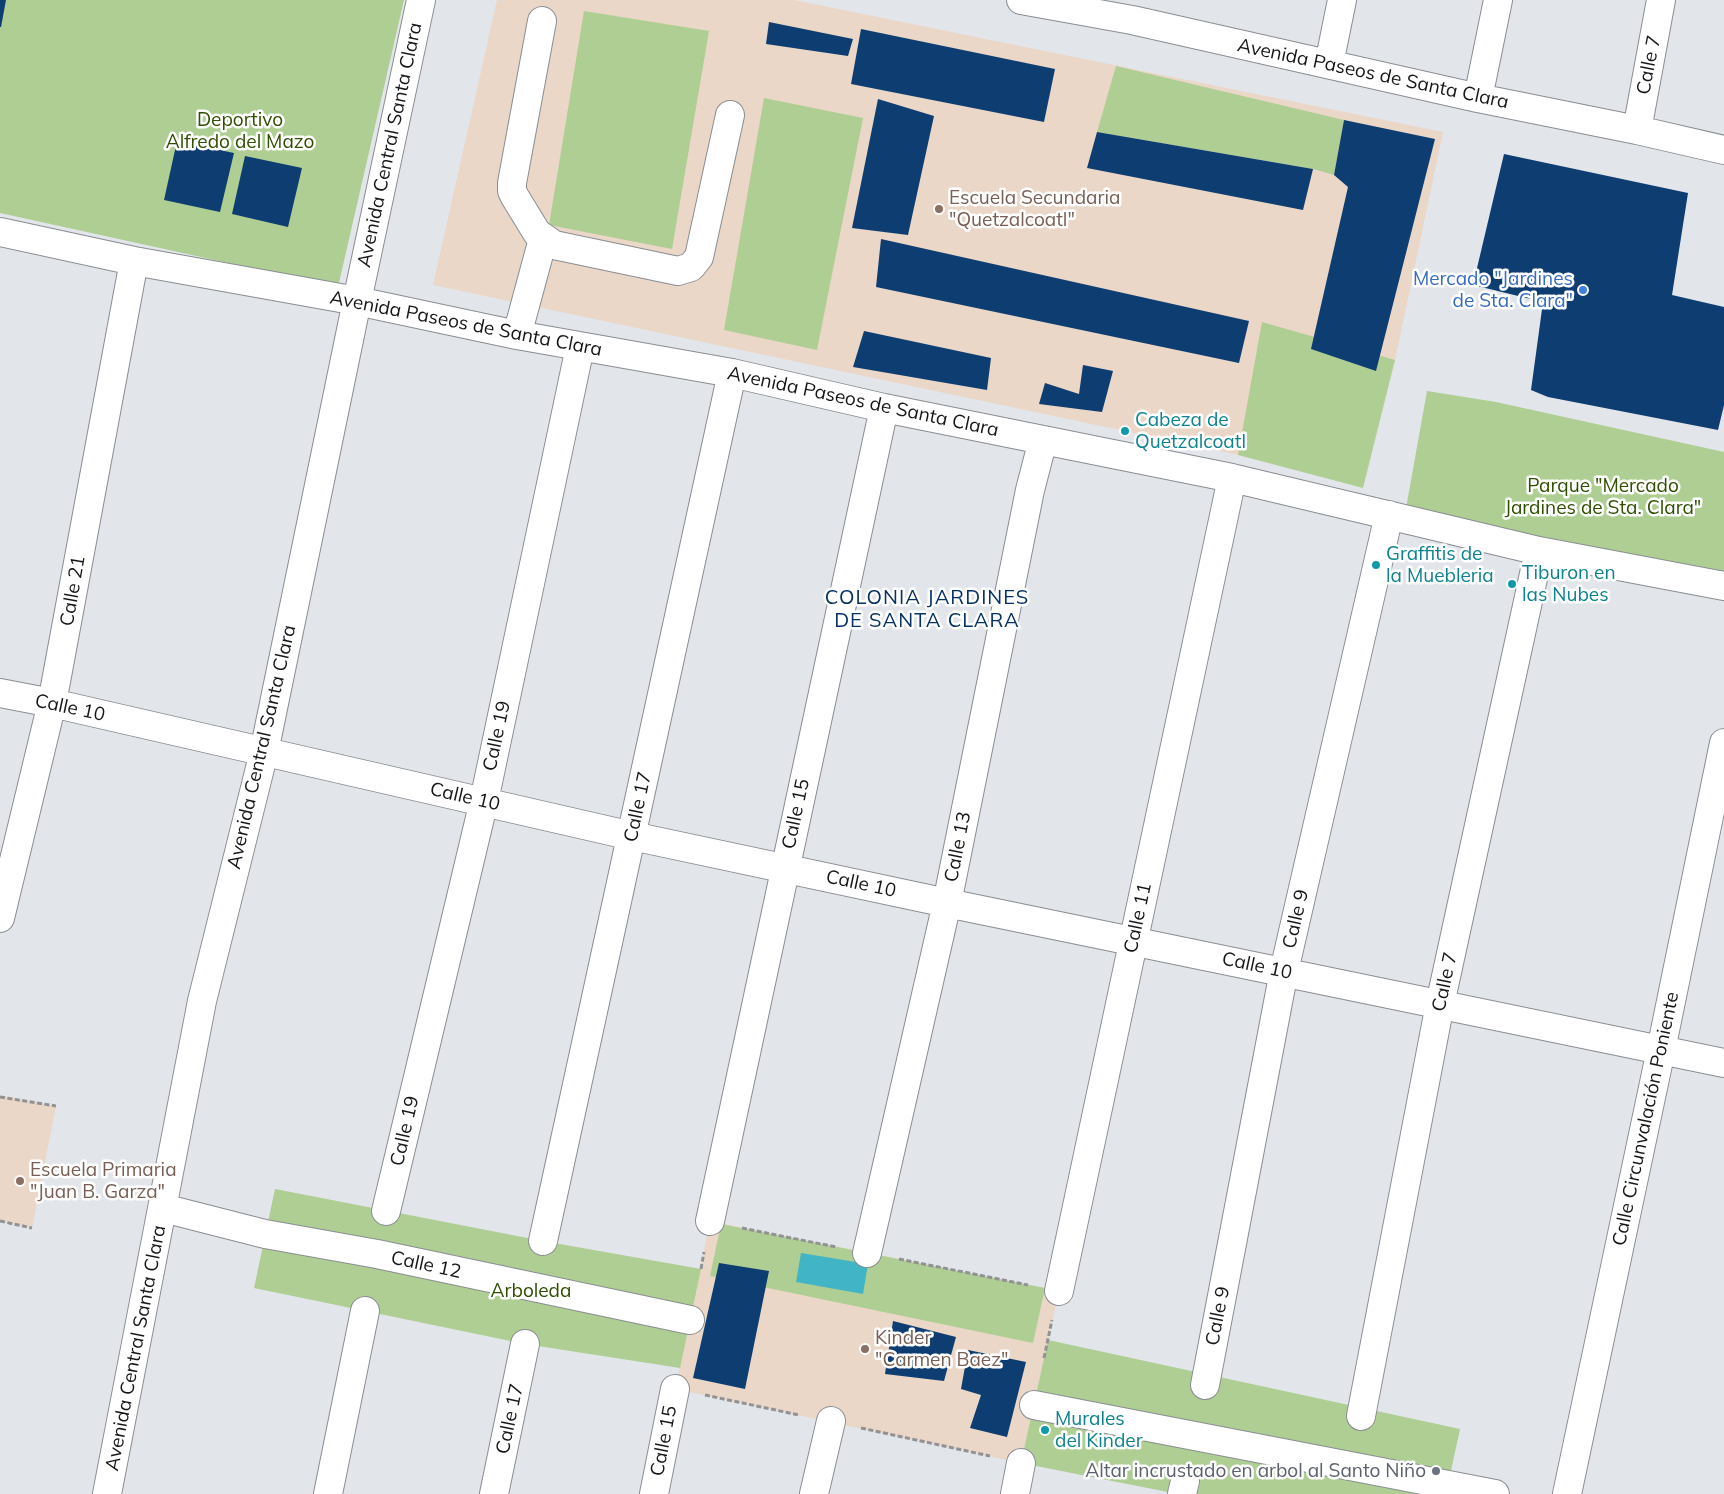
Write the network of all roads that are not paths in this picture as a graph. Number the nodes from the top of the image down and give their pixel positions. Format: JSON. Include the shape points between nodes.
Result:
{"nodes":[{"id":1,"x":421,"y":0,"type":"edge"},
{"id":2,"x":1021,"y":0,"type":"edge"},
{"id":3,"x":1342,"y":0,"type":"edge"},
{"id":4,"x":1498,"y":0,"type":"edge"},
{"id":5,"x":1662,"y":0,"type":"edge"},
{"id":6,"x":1134,"y":10,"type":"edge"},
{"id":7,"x":542,"y":21,"type":"dead end"},
{"id":8,"x":1329,"y":64,"type":"junction"},
{"id":9,"x":1478,"y":98,"type":"junction"},
{"id":10,"x":730,"y":115,"type":"dead end"},
{"id":11,"x":1637,"y":130,"type":"junction"},
{"id":12,"x":1724,"y":150,"type":"edge"},
{"id":13,"x":0,"y":232,"type":"edge"},
{"id":14,"x":543,"y":239,"type":"junction"},
{"id":15,"x":134,"y":261,"type":"junction"},
{"id":16,"x":357,"y":301,"type":"junction"},
{"id":17,"x":517,"y":336,"type":"junction"},
{"id":18,"x":580,"y":348,"type":"junction"},
{"id":19,"x":732,"y":373,"type":"junction"},
{"id":20,"x":884,"y":408,"type":"junction"},
{"id":21,"x":1043,"y":440,"type":"junction"},
{"id":22,"x":1232,"y":478,"type":"junction"},
{"id":23,"x":1389,"y":515,"type":"junction"},
{"id":24,"x":1540,"y":551,"type":"junction"},
{"id":25,"x":1724,"y":586,"type":"edge"},
{"id":26,"x":0,"y":693,"type":"edge"},
{"id":27,"x":52,"y":703,"type":"junction"},
{"id":28,"x":1724,"y":743,"type":"edge"},
{"id":29,"x":264,"y":752,"type":"junction"},
{"id":30,"x":484,"y":801,"type":"junction"},
{"id":31,"x":632,"y":836,"type":"junction"},
{"id":32,"x":785,"y":867,"type":"junction"},
{"id":33,"x":947,"y":903,"type":"junction"},
{"id":34,"x":0,"y":918,"type":"edge"},
{"id":35,"x":1134,"y":940,"type":"junction"},
{"id":36,"x":1284,"y":971,"type":"junction"},
{"id":37,"x":1440,"y":1004,"type":"junction"},
{"id":38,"x":1661,"y":1050,"type":"junction"},
{"id":39,"x":1724,"y":1063,"type":"edge"},
{"id":40,"x":163,"y":1208,"type":"junction"},
{"id":41,"x":386,"y":1211,"type":"dead end"},
{"id":42,"x":710,"y":1221,"type":"dead end"},
{"id":43,"x":543,"y":1241,"type":"dead end"},
{"id":44,"x":868,"y":1253,"type":"dead end"},
{"id":45,"x":1059,"y":1291,"type":"road end"},
{"id":46,"x":366,"y":1311,"type":"dead end"},
{"id":47,"x":690,"y":1320,"type":"dead end"},
{"id":48,"x":525,"y":1344,"type":"dead end"},
{"id":49,"x":1205,"y":1385,"type":"dead end"},
{"id":50,"x":675,"y":1389,"type":"dead end"},
{"id":51,"x":1034,"y":1405,"type":"dead end"},
{"id":52,"x":1361,"y":1416,"type":"dead end"},
{"id":53,"x":831,"y":1421,"type":"dead end"},
{"id":54,"x":1022,"y":1463,"type":"dead end"},
{"id":55,"x":108,"y":1494,"type":"edge"},
{"id":56,"x":328,"y":1494,"type":"edge"},
{"id":57,"x":494,"y":1494,"type":"edge"},
{"id":58,"x":654,"y":1494,"type":"edge"},
{"id":59,"x":814,"y":1494,"type":"edge"},
{"id":60,"x":1015,"y":1494,"type":"edge"},
{"id":61,"x":1495,"y":1494,"type":"edge"},
{"id":62,"x":1567,"y":1494,"type":"edge"}],
"edges":[{"from":1,"to":16,"type":"street","name":"Avenida Central Santa Clara"},
{"from":2,"to":6,"type":"street","name":"Avenida Paseos de Santa Clara"},
{"from":3,"to":8,"type":"street"},
{"from":4,"to":9,"type":"street"},
{"from":5,"to":11,"type":"street","name":"Calle 7"},
{"from":6,"to":8,"type":"street","name":"Avenida Paseos de Santa Clara"},
{"from":7,"to":14,"type":"street","via":[[512,191]]},
{"from":8,"to":9,"type":"street","name":"Avenida Paseos de Santa Clara"},
{"from":9,"to":11,"type":"street","name":"Avenida Paseos de Santa Clara"},
{"from":10,"to":14,"type":"street","via":[[699,257],[691,267],[678,271],[554,245]]},
{"from":11,"to":12,"type":"street","name":"Avenida Paseos de Santa Clara"},
{"from":13,"to":15,"type":"street","name":"Avenida Paseos de Santa Clara"},
{"from":14,"to":17,"type":"street"},
{"from":15,"to":16,"type":"street","name":"Avenida Paseos de Santa Clara"},
{"from":15,"to":27,"type":"street","name":"Calle 21"},
{"from":16,"to":17,"type":"street","name":"Avenida Paseos de Santa Clara"},
{"from":16,"to":29,"type":"street","name":"Avenida Central Santa Clara"},
{"from":17,"to":18,"type":"street","name":"Avenida Paseos de Santa Clara"},
{"from":18,"to":19,"type":"street","name":"Avenida Paseos de Santa Clara"},
{"from":18,"to":30,"type":"street","name":"Calle 19"},
{"from":19,"to":20,"type":"street","name":"Avenida Paseos de Santa Clara"},
{"from":19,"to":31,"type":"street","name":"Calle 17"},
{"from":20,"to":21,"type":"street","name":"Avenida Paseos de Santa Clara"},
{"from":20,"to":32,"type":"street","name":"Calle 15"},
{"from":21,"to":22,"type":"street","name":"Avenida Paseos de Santa Clara"},
{"from":21,"to":33,"type":"street","name":"Calle 13","via":[[1030,490]]},
{"from":22,"to":23,"type":"street","name":"Avenida Paseos de Santa Clara"},
{"from":22,"to":35,"type":"street","name":"Calle 11"},
{"from":23,"to":24,"type":"street","name":"Avenida Paseos de Santa Clara"},
{"from":23,"to":36,"type":"street","name":"Calle 9"},
{"from":24,"to":25,"type":"street","name":"Avenida Paseos de Santa Clara"},
{"from":24,"to":37,"type":"street","name":"Calle 7"},
{"from":26,"to":27,"type":"street","name":"Calle 10"},
{"from":27,"to":29,"type":"street","name":"Calle 10"},
{"from":27,"to":34,"type":"street","name":"Calle 21"},
{"from":28,"to":38,"type":"street","name":"Calle Circunvalación Poniente"},
{"from":29,"to":30,"type":"street","name":"Calle 10"},
{"from":29,"to":40,"type":"street","name":"Avenida Central Santa Clara","via":[[202,1001]]},
{"from":30,"to":31,"type":"street","name":"Calle 10"},
{"from":30,"to":41,"type":"street","name":"Calle 19"},
{"from":31,"to":32,"type":"street","name":"Calle 10"},
{"from":31,"to":43,"type":"street","name":"Calle 17"},
{"from":32,"to":33,"type":"street","name":"Calle 10"},
{"from":32,"to":42,"type":"street","name":"Calle 15"},
{"from":33,"to":35,"type":"street","name":"Calle 10"},
{"from":33,"to":44,"type":"street","name":"Calle 13"},
{"from":35,"to":36,"type":"street","name":"Calle 10"},
{"from":35,"to":45,"type":"street","name":"Calle 11"},
{"from":36,"to":37,"type":"street","name":"Calle 10"},
{"from":36,"to":49,"type":"street","name":"Calle 9"},
{"from":37,"to":38,"type":"street","name":"Calle 10"},
{"from":37,"to":52,"type":"street","name":"Calle 7"},
{"from":38,"to":39,"type":"street","name":"Calle 10"},
{"from":38,"to":62,"type":"street","name":"Calle Circunvalación Poniente"},
{"from":40,"to":47,"type":"street","name":"Calle 12","via":[[265,1234],[377,1254]]},
{"from":40,"to":55,"type":"street","name":"Avenida Central Santa Clara"},
{"from":46,"to":56,"type":"street"},
{"from":48,"to":57,"type":"street","name":"Calle 17"},
{"from":50,"to":58,"type":"street","name":"Calle 15"},
{"from":51,"to":61,"type":"street"},
{"from":53,"to":59,"type":"street"},
{"from":54,"to":60,"type":"street"}]}
